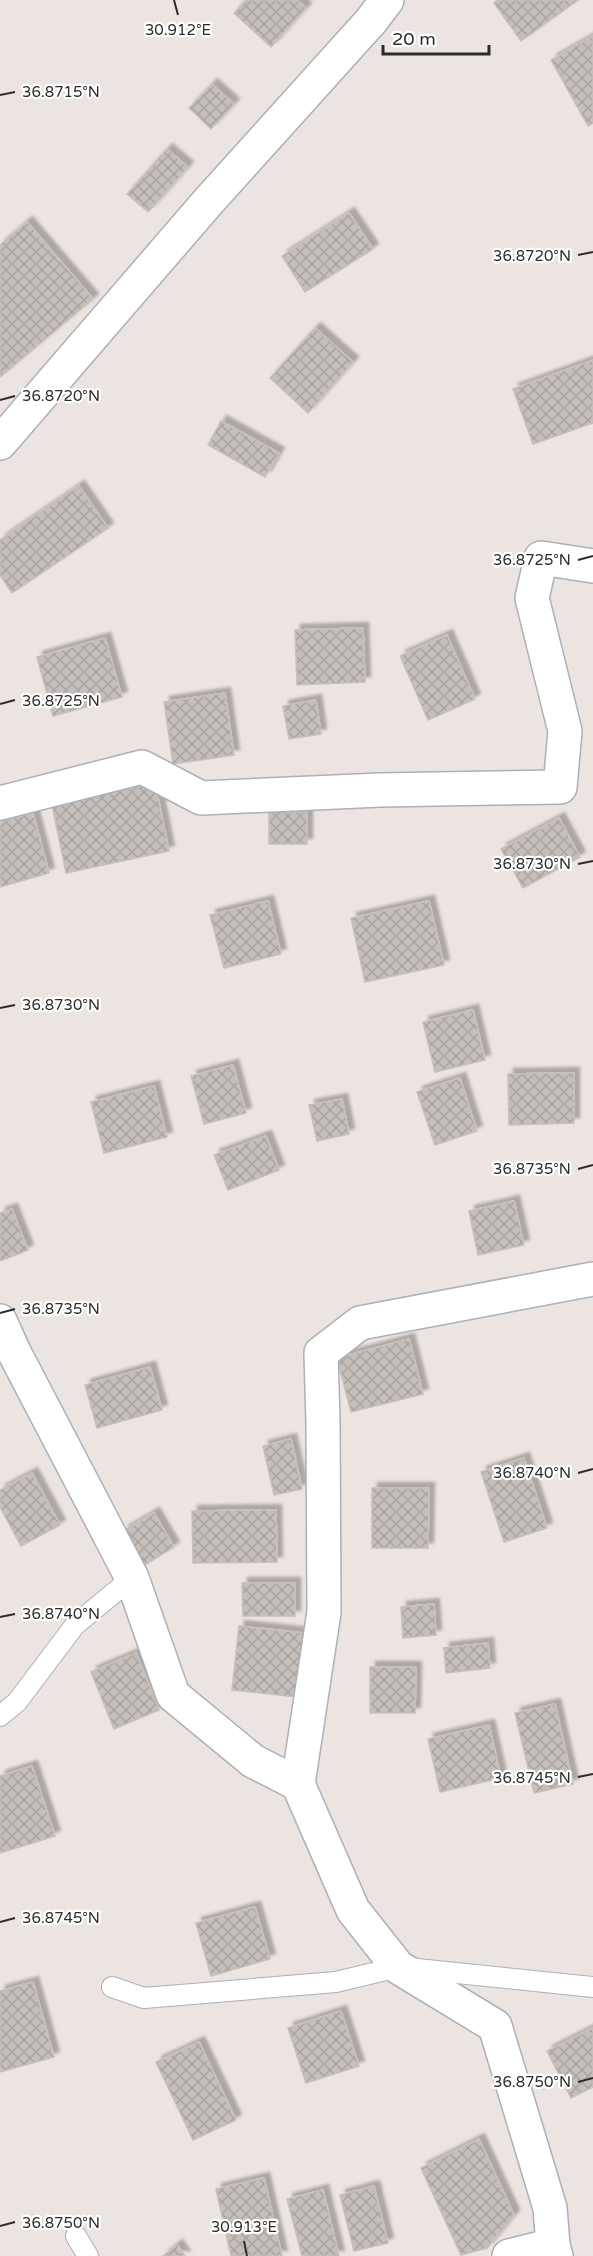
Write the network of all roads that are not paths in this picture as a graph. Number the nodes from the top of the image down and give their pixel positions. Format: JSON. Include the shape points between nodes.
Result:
{"nodes":[{"id":1,"x":387,"y":0,"type":"edge"},
{"id":2,"x":0,"y":443,"type":"edge"},
{"id":3,"x":593,"y":566,"type":"edge"},
{"id":4,"x":0,"y":803,"type":"edge"},
{"id":5,"x":593,"y":1279,"type":"edge"},
{"id":6,"x":0,"y":1321,"type":"edge"},
{"id":7,"x":132,"y":1578,"type":"junction"},
{"id":8,"x":0,"y":1716,"type":"edge"},
{"id":9,"x":298,"y":1784,"type":"junction"},
{"id":10,"x":398,"y":1967,"type":"junction"},
{"id":11,"x":112,"y":1987,"type":"dead end"},
{"id":12,"x":593,"y":1988,"type":"edge"},
{"id":13,"x":76,"y":2236,"type":"dead end"},
{"id":14,"x":555,"y":2251,"type":"edge"},
{"id":15,"x":88,"y":2256,"type":"edge"},
{"id":16,"x":509,"y":2256,"type":"edge"}],
"edges":[{"from":1,"to":2,"type":"street"},
{"from":3,"to":4,"type":"street","via":[[541,558],[532,598],[565,731],[560,787],[201,798],[142,767]]},
{"from":5,"to":9,"type":"street","via":[[360,1323],[321,1353],[324,1612]]},
{"from":6,"to":7,"type":"street"},
{"from":7,"to":8,"type":"lane","via":[[75,1625],[17,1702]]},
{"from":7,"to":9,"type":"street","via":[[173,1695],[253,1761]]},
{"from":9,"to":10,"type":"street","via":[[353,1910]]},
{"from":10,"to":11,"type":"lane","via":[[336,1982],[144,1998]]},
{"from":10,"to":12,"type":"lane"},
{"from":10,"to":14,"type":"street","via":[[495,2026],[549,2208]]},
{"from":13,"to":15,"type":"lane"},
{"from":14,"to":16,"type":"street"}]}
